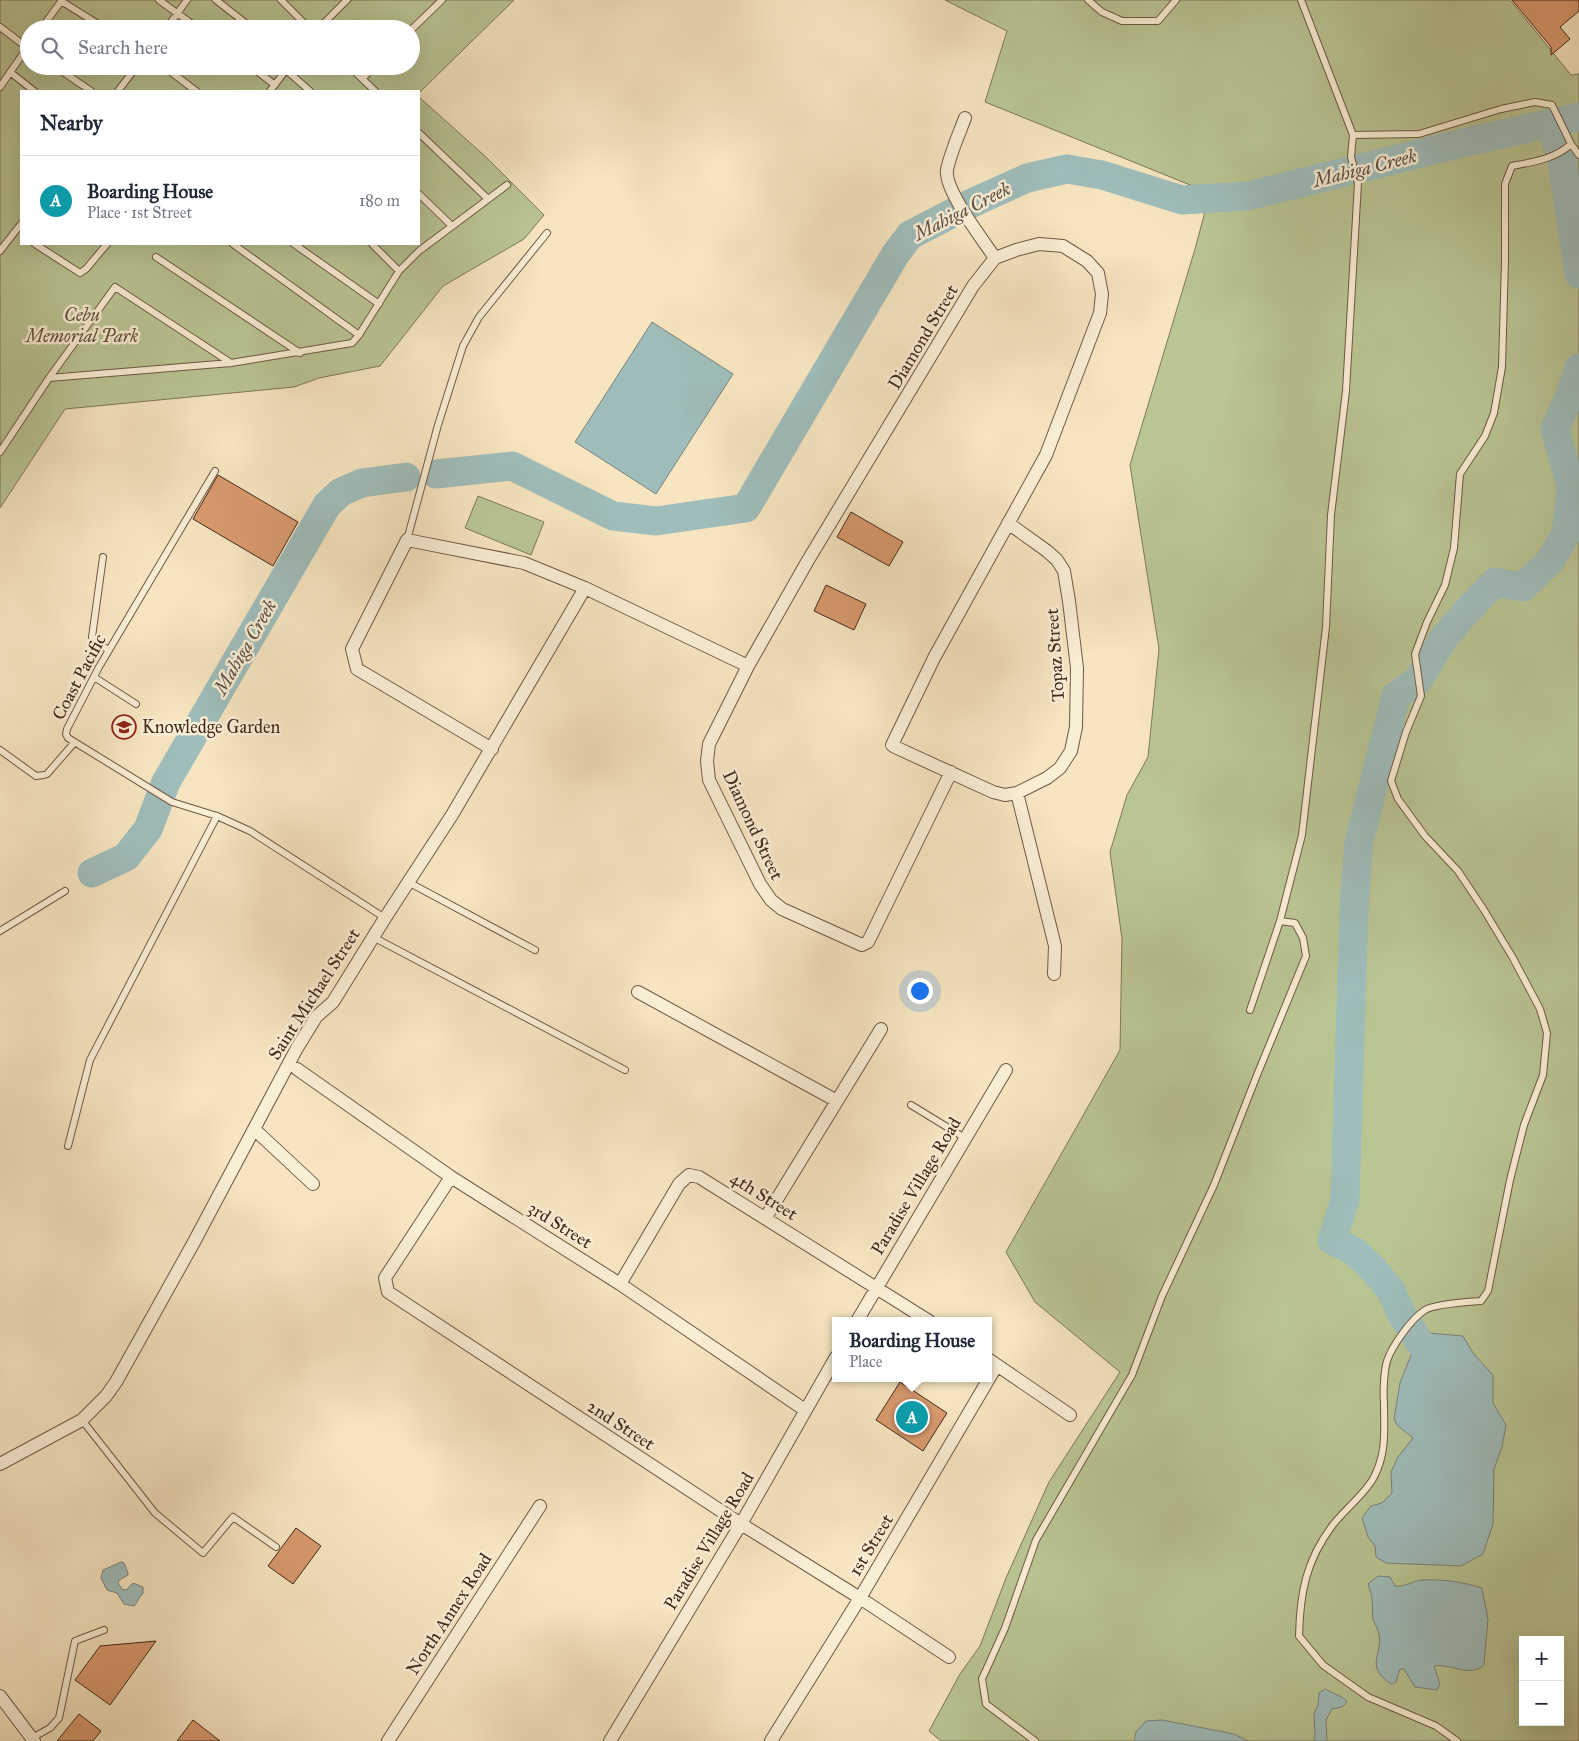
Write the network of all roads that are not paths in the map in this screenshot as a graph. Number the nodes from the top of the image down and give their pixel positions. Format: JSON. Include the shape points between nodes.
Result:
{"nodes":[{"id":1,"x":61,"y":0,"type":"edge"},
{"id":2,"x":159,"y":0,"type":"edge"},
{"id":3,"x":187,"y":0,"type":"edge"},
{"id":4,"x":216,"y":0,"type":"edge"},
{"id":5,"x":280,"y":0,"type":"edge"},
{"id":6,"x":348,"y":0,"type":"edge"},
{"id":7,"x":442,"y":0,"type":"edge"},
{"id":8,"x":1088,"y":0,"type":"edge"},
{"id":9,"x":1176,"y":0,"type":"edge"},
{"id":10,"x":1301,"y":0,"type":"edge"},
{"id":11,"x":178,"y":13,"type":"junction"},
{"id":12,"x":47,"y":20,"type":"edge"},
{"id":13,"x":92,"y":20,"type":"edge"},
{"id":14,"x":173,"y":20,"type":"edge"},
{"id":15,"x":187,"y":20,"type":"edge"},
{"id":16,"x":242,"y":20,"type":"edge"},
{"id":17,"x":301,"y":20,"type":"edge"},
{"id":18,"x":327,"y":20,"type":"edge"},
{"id":19,"x":420,"y":21,"type":"edge"},
{"id":20,"x":0,"y":27,"type":"edge"},
{"id":21,"x":20,"y":41,"type":"edge"},
{"id":22,"x":20,"y":58,"type":"edge"},
{"id":23,"x":10,"y":72,"type":"junction"},
{"id":24,"x":67,"y":75,"type":"edge"},
{"id":25,"x":130,"y":75,"type":"edge"},
{"id":26,"x":175,"y":75,"type":"edge"},
{"id":27,"x":262,"y":75,"type":"edge"},
{"id":28,"x":282,"y":75,"type":"edge"},
{"id":29,"x":294,"y":75,"type":"edge"},
{"id":30,"x":359,"y":75,"type":"edge"},
{"id":31,"x":365,"y":75,"type":"edge"},
{"id":32,"x":362,"y":78,"type":"junction"},
{"id":33,"x":275,"y":85,"type":"junction"},
{"id":34,"x":0,"y":87,"type":"edge"},
{"id":35,"x":33,"y":90,"type":"edge"},
{"id":36,"x":90,"y":90,"type":"edge"},
{"id":37,"x":119,"y":90,"type":"edge"},
{"id":38,"x":195,"y":90,"type":"edge"},
{"id":39,"x":271,"y":90,"type":"edge"},
{"id":40,"x":309,"y":90,"type":"edge"},
{"id":41,"x":374,"y":90,"type":"edge"},
{"id":42,"x":965,"y":118,"type":"dead end"},
{"id":43,"x":420,"y":134,"type":"edge"},
{"id":44,"x":1353,"y":134,"type":"junction"},
{"id":45,"x":1570,"y":145,"type":"junction"},
{"id":46,"x":1579,"y":155,"type":"edge"},
{"id":47,"x":506,"y":185,"type":"dead end"},
{"id":48,"x":420,"y":195,"type":"edge"},
{"id":49,"x":488,"y":199,"type":"junction"},
{"id":50,"x":452,"y":226,"type":"junction"},
{"id":51,"x":19,"y":233,"type":"edge"},
{"id":52,"x":547,"y":233,"type":"dead end"},
{"id":53,"x":420,"y":241,"type":"edge"},
{"id":54,"x":37,"y":245,"type":"edge"},
{"id":55,"x":106,"y":245,"type":"edge"},
{"id":56,"x":234,"y":245,"type":"edge"},
{"id":57,"x":295,"y":245,"type":"edge"},
{"id":58,"x":373,"y":245,"type":"edge"},
{"id":59,"x":425,"y":247,"type":"junction"},
{"id":60,"x":0,"y":252,"type":"edge"},
{"id":61,"x":156,"y":257,"type":"dead end"},
{"id":62,"x":995,"y":258,"type":"junction"},
{"id":63,"x":399,"y":271,"type":"junction"},
{"id":64,"x":379,"y":304,"type":"junction"},
{"id":65,"x":359,"y":335,"type":"junction"},
{"id":66,"x":300,"y":353,"type":"junction"},
{"id":67,"x":231,"y":363,"type":"junction"},
{"id":68,"x":49,"y":378,"type":"junction"},
{"id":69,"x":0,"y":452,"type":"edge"},
{"id":70,"x":215,"y":471,"type":"dead end"},
{"id":71,"x":1008,"y":523,"type":"junction"},
{"id":72,"x":407,"y":540,"type":"junction"},
{"id":73,"x":103,"y":557,"type":"dead end"},
{"id":74,"x":585,"y":588,"type":"junction"},
{"id":75,"x":109,"y":650,"type":"junction"},
{"id":76,"x":748,"y":666,"type":"junction"},
{"id":77,"x":94,"y":677,"type":"junction"},
{"id":78,"x":136,"y":704,"type":"dead end"},
{"id":79,"x":74,"y":743,"type":"junction"},
{"id":80,"x":492,"y":749,"type":"junction"},
{"id":81,"x":0,"y":750,"type":"edge"},
{"id":82,"x":951,"y":772,"type":"junction"},
{"id":83,"x":1018,"y":793,"type":"junction"},
{"id":84,"x":217,"y":816,"type":"junction"},
{"id":85,"x":408,"y":882,"type":"junction"},
{"id":86,"x":64,"y":891,"type":"dead end"},
{"id":87,"x":385,"y":918,"type":"junction"},
{"id":88,"x":1280,"y":921,"type":"junction"},
{"id":89,"x":0,"y":931,"type":"edge"},
{"id":90,"x":373,"y":937,"type":"junction"},
{"id":91,"x":535,"y":950,"type":"dead end"},
{"id":92,"x":1054,"y":974,"type":"dead end"},
{"id":93,"x":638,"y":992,"type":"dead end"},
{"id":94,"x":1250,"y":1010,"type":"dead end"},
{"id":95,"x":881,"y":1029,"type":"dead end"},
{"id":96,"x":297,"y":1069,"type":"dead end"},
{"id":97,"x":625,"y":1070,"type":"dead end"},
{"id":98,"x":1006,"y":1070,"type":"dead end"},
{"id":99,"x":836,"y":1100,"type":"junction"},
{"id":100,"x":911,"y":1105,"type":"dead end"},
{"id":101,"x":254,"y":1129,"type":"junction"},
{"id":102,"x":965,"y":1138,"type":"junction"},
{"id":103,"x":68,"y":1146,"type":"dead end"},
{"id":104,"x":450,"y":1178,"type":"junction"},
{"id":105,"x":313,"y":1184,"type":"dead end"},
{"id":106,"x":766,"y":1217,"type":"junction"},
{"id":107,"x":620,"y":1284,"type":"junction"},
{"id":108,"x":877,"y":1287,"type":"junction"},
{"id":109,"x":859,"y":1317,"type":"edge"},
{"id":110,"x":923,"y":1317,"type":"edge"},
{"id":111,"x":993,"y":1362,"type":"edge"},
{"id":112,"x":832,"y":1364,"type":"edge"},
{"id":113,"x":982,"y":1382,"type":"edge"},
{"id":114,"x":805,"y":1410,"type":"junction"},
{"id":115,"x":1070,"y":1415,"type":"dead end"},
{"id":116,"x":82,"y":1420,"type":"junction"},
{"id":117,"x":0,"y":1464,"type":"edge"},
{"id":118,"x":540,"y":1506,"type":"dead end"},
{"id":119,"x":741,"y":1524,"type":"junction"},
{"id":120,"x":276,"y":1547,"type":"dead end"},
{"id":121,"x":860,"y":1598,"type":"junction"},
{"id":122,"x":104,"y":1630,"type":"dead end"},
{"id":123,"x":949,"y":1657,"type":"dead end"},
{"id":124,"x":0,"y":1696,"type":"edge"},
{"id":125,"x":33,"y":1740,"type":"edge"},
{"id":126,"x":388,"y":1741,"type":"edge"},
{"id":127,"x":610,"y":1741,"type":"edge"},
{"id":128,"x":771,"y":1741,"type":"edge"},
{"id":129,"x":1035,"y":1741,"type":"edge"},
{"id":130,"x":1458,"y":1741,"type":"edge"}],
"edges":[{"from":1,"to":12,"type":"lane"},
{"from":1,"to":13,"type":"lane"},
{"from":2,"to":11,"type":"lane"},
{"from":3,"to":11,"type":"lane"},
{"from":4,"to":16,"type":"lane"},
{"from":5,"to":17,"type":"lane"},
{"from":6,"to":18,"type":"lane"},
{"from":7,"to":19,"type":"lane"},
{"from":8,"to":9,"type":"lane","via":[[1102,12],[1122,21],[1158,21]]},
{"from":10,"to":44,"type":"lane"},
{"from":11,"to":14,"type":"lane"},
{"from":11,"to":15,"type":"lane"},
{"from":20,"to":21,"type":"lane"},
{"from":22,"to":23,"type":"lane"},
{"from":23,"to":34,"type":"lane"},
{"from":23,"to":35,"type":"lane"},
{"from":24,"to":36,"type":"lane"},
{"from":25,"to":37,"type":"lane"},
{"from":26,"to":38,"type":"lane"},
{"from":27,"to":33,"type":"lane"},
{"from":28,"to":33,"type":"lane"},
{"from":29,"to":40,"type":"lane"},
{"from":30,"to":32,"type":"lane"},
{"from":31,"to":32,"type":"lane"},
{"from":32,"to":41,"type":"lane"},
{"from":33,"to":39,"type":"lane"},
{"from":42,"to":62,"type":"street","via":[[947,170],[947,181]]},
{"from":43,"to":49,"type":"lane"},
{"from":44,"to":45,"type":"lane","via":[[1419,134],[1535,102],[1552,105]]},
{"from":44,"to":88,"type":"lane","via":[[1351,157],[1358,183],[1346,391],[1331,515],[1325,636],[1302,835]]},
{"from":45,"to":46,"type":"lane"},
{"from":45,"to":130,"type":"lane","via":[[1554,155],[1512,166],[1505,184],[1502,367],[1494,413],[1485,436],[1460,474],[1454,548],[1445,585],[1415,654],[1421,696],[1391,781],[1398,798],[1425,836],[1458,871],[1514,958],[1540,1009],[1547,1033],[1543,1075],[1524,1125],[1488,1291],[1481,1301],[1425,1310],[1401,1334],[1386,1362],[1384,1454],[1374,1478],[1332,1526],[1314,1556],[1302,1593],[1299,1636],[1323,1665],[1368,1697],[1436,1726]]},
{"from":47,"to":49,"type":"lane"},
{"from":48,"to":50,"type":"lane"},
{"from":49,"to":50,"type":"lane"},
{"from":50,"to":59,"type":"lane"},
{"from":51,"to":60,"type":"lane"},
{"from":52,"to":72,"type":"lane","via":[[479,317],[463,346]]},
{"from":53,"to":59,"type":"lane"},
{"from":54,"to":55,"type":"lane","via":[[80,273]]},
{"from":56,"to":65,"type":"lane"},
{"from":57,"to":64,"type":"lane"},
{"from":58,"to":63,"type":"lane"},
{"from":59,"to":63,"type":"lane"},
{"from":61,"to":66,"type":"lane"},
{"from":62,"to":71,"type":"street","via":[[1039,244],[1063,246],[1087,261],[1098,274],[1102,294],[1100,313],[1046,455]]},
{"from":62,"to":76,"type":"street","name":"Diamond Street","via":[[968,294]]},
{"from":63,"to":64,"type":"lane"},
{"from":64,"to":65,"type":"lane"},
{"from":65,"to":66,"type":"lane","via":[[352,343]]},
{"from":66,"to":67,"type":"lane"},
{"from":67,"to":68,"type":"lane"},
{"from":67,"to":68,"type":"lane","via":[[115,287]]},
{"from":68,"to":69,"type":"lane"},
{"from":70,"to":75,"type":"lane","name":"Coast Pacific"},
{"from":71,"to":82,"type":"street","name":"Topaz Street","via":[[934,658],[892,745]]},
{"from":71,"to":83,"type":"street","name":"Topaz Street","via":[[1047,551],[1064,571],[1077,668],[1076,727],[1071,750],[1060,768]]},
{"from":72,"to":74,"type":"street","via":[[524,563]]},
{"from":72,"to":80,"type":"street","via":[[352,649],[357,669]]},
{"from":73,"to":75,"type":"lane","via":[[92,637]]},
{"from":74,"to":76,"type":"street"},
{"from":74,"to":80,"type":"street","name":"Saint Michael Street"},
{"from":75,"to":77,"type":"lane","name":"Coast Pacific"},
{"from":76,"to":82,"type":"street","name":"Diamond Street","via":[[709,744],[709,780],[760,884],[782,909],[865,945]]},
{"from":77,"to":78,"type":"lane"},
{"from":77,"to":79,"type":"lane","name":"Coast Pacific","via":[[67,729],[68,738]]},
{"from":79,"to":81,"type":"lane","via":[[47,774],[40,776]]},
{"from":79,"to":84,"type":"lane","name":"Coast Pacific","via":[[172,802]]},
{"from":80,"to":85,"type":"street","name":"Saint Michael Street"},
{"from":82,"to":83,"type":"street","name":"Topaz Street","via":[[993,792],[1004,795]]},
{"from":83,"to":92,"type":"street","via":[[1055,946]]},
{"from":84,"to":87,"type":"lane","name":"Coast Pacific","via":[[250,831]]},
{"from":84,"to":103,"type":"lane","via":[[90,1060]]},
{"from":85,"to":87,"type":"street","name":"Saint Michael Street"},
{"from":85,"to":91,"type":"lane"},
{"from":86,"to":89,"type":"lane"},
{"from":87,"to":90,"type":"street","name":"Saint Michael Street"},
{"from":88,"to":94,"type":"lane"},
{"from":88,"to":129,"type":"lane","via":[[1295,923],[1303,938],[1306,956],[1214,1185],[1162,1296],[1132,1376],[1036,1540],[982,1679],[986,1704]]},
{"from":90,"to":97,"type":"lane"},
{"from":90,"to":101,"type":"street","name":"Saint Michael Street","via":[[333,1002],[316,1017]]},
{"from":93,"to":99,"type":"street"},
{"from":95,"to":99,"type":"street"},
{"from":96,"to":104,"type":"street","name":"3rd Street"},
{"from":98,"to":102,"type":"street","name":"Paradise Village Road"},
{"from":99,"to":106,"type":"street"},
{"from":100,"to":102,"type":"lane"},
{"from":101,"to":105,"type":"street"},
{"from":101,"to":116,"type":"street","name":"Saint Michael Street","via":[[116,1382]]},
{"from":102,"to":108,"type":"street","name":"Paradise Village Road"},
{"from":104,"to":107,"type":"street","name":"3rd Street"},
{"from":104,"to":119,"type":"street","name":"2nd Street","via":[[385,1278],[388,1292]]},
{"from":106,"to":107,"type":"street","name":"4th Street","via":[[699,1177],[689,1175],[679,1184]]},
{"from":106,"to":108,"type":"street","name":"4th Street"},
{"from":107,"to":114,"type":"street","name":"3rd Street"},
{"from":108,"to":109,"type":"street","name":"Paradise Village Road"},
{"from":108,"to":110,"type":"street","name":"4th Street"},
{"from":111,"to":115,"type":"street"},
{"from":112,"to":114,"type":"street","name":"Paradise Village Road"},
{"from":113,"to":121,"type":"street","name":"1st Street"},
{"from":114,"to":119,"type":"street","name":"Paradise Village Road"},
{"from":116,"to":117,"type":"street","name":"Saint Michael Street"},
{"from":116,"to":120,"type":"lane","via":[[155,1513],[203,1553],[233,1517]]},
{"from":118,"to":126,"type":"street","name":"North Annex Road"},
{"from":119,"to":121,"type":"street","name":"2nd Street"},
{"from":119,"to":127,"type":"street","name":"Paradise Village Road"},
{"from":121,"to":123,"type":"street","name":"2nd Street"},
{"from":121,"to":128,"type":"street","name":"1st Street"},
{"from":122,"to":125,"type":"lane","via":[[75,1641],[59,1718]]},
{"from":124,"to":125,"type":"street"}]}
